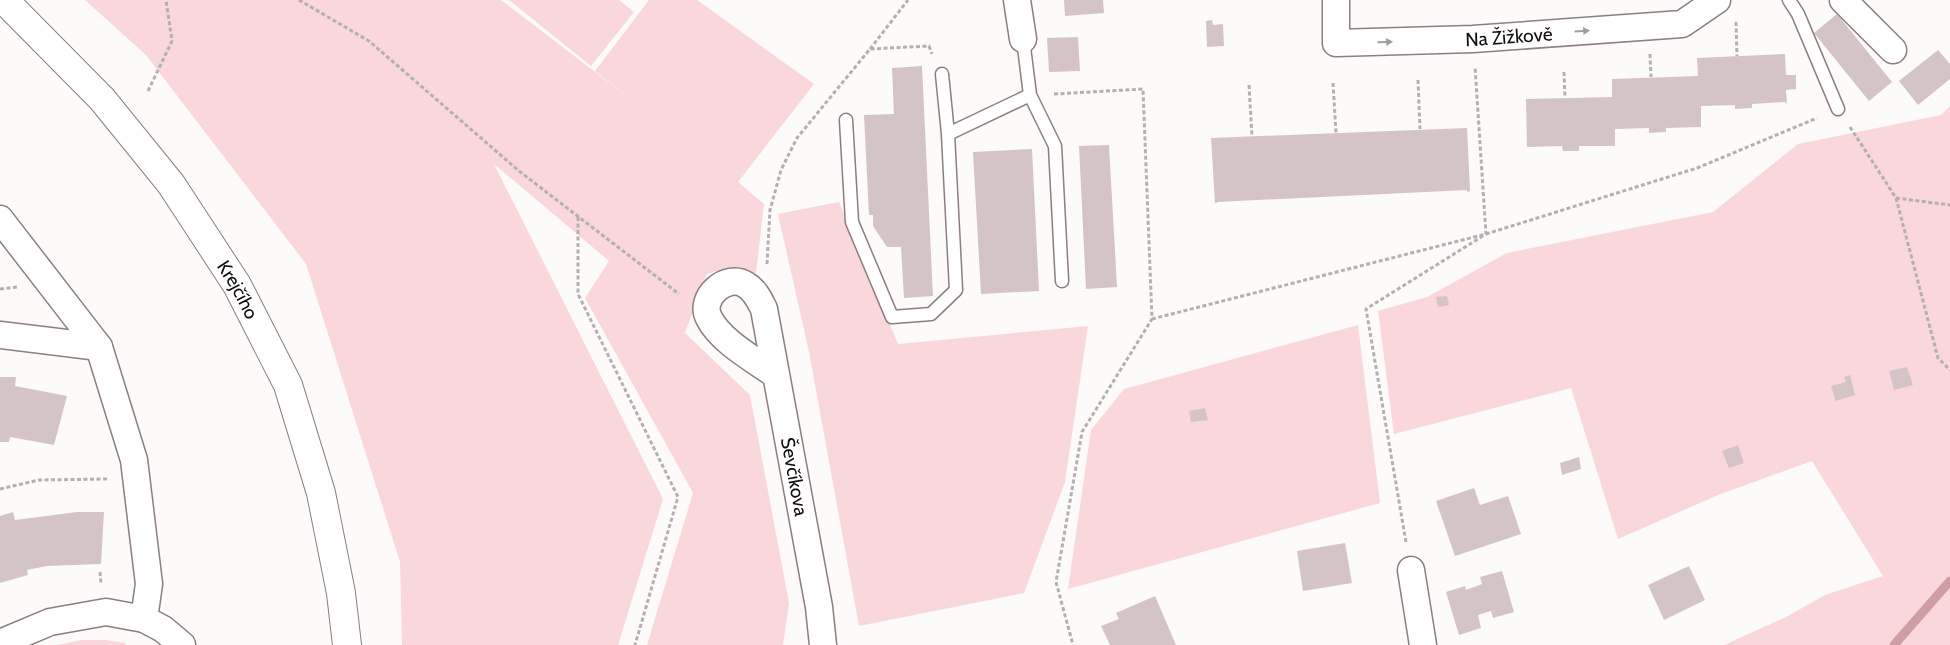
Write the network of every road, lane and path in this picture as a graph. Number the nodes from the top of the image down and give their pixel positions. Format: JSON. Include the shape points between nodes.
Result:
{"nodes":[{"id":1,"x":4,"y":0,"type":"edge"},
{"id":2,"x":166,"y":0,"type":"edge"},
{"id":3,"x":299,"y":0,"type":"edge"},
{"id":4,"x":908,"y":0,"type":"edge"},
{"id":5,"x":1017,"y":0,"type":"edge"},
{"id":6,"x":1336,"y":0,"type":"edge"},
{"id":7,"x":1789,"y":0,"type":"edge"},
{"id":8,"x":1843,"y":0,"type":"edge"},
{"id":9,"x":1726,"y":7,"type":"edge"},
{"id":10,"x":1023,"y":39,"type":"joint"},
{"id":11,"x":1473,"y":39,"type":"junction"},
{"id":12,"x":929,"y":46,"type":"dead end"},
{"id":13,"x":870,"y":49,"type":"junction"},
{"id":14,"x":1893,"y":50,"type":"dead end"},
{"id":15,"x":1650,"y":52,"type":"dead end"},
{"id":16,"x":1736,"y":56,"type":"dead end"},
{"id":17,"x":1564,"y":72,"type":"dead end"},
{"id":18,"x":942,"y":74,"type":"dead end"},
{"id":19,"x":1651,"y":77,"type":"dead end"},
{"id":20,"x":1418,"y":80,"type":"dead end"},
{"id":21,"x":1333,"y":83,"type":"dead end"},
{"id":22,"x":1249,"y":86,"type":"dead end"},
{"id":23,"x":148,"y":91,"type":"dead end"},
{"id":24,"x":1030,"y":95,"type":"junction"},
{"id":25,"x":1566,"y":98,"type":"dead end"},
{"id":26,"x":1838,"y":109,"type":"junction"},
{"id":27,"x":846,"y":120,"type":"dead end"},
{"id":28,"x":1420,"y":129,"type":"dead end"},
{"id":29,"x":1336,"y":133,"type":"dead end"},
{"id":30,"x":948,"y":134,"type":"junction"},
{"id":31,"x":1252,"y":137,"type":"dead end"},
{"id":32,"x":1896,"y":198,"type":"junction"},
{"id":33,"x":1950,"y":205,"type":"edge"},
{"id":34,"x":578,"y":216,"type":"junction"},
{"id":35,"x":0,"y":219,"type":"edge"},
{"id":36,"x":1486,"y":234,"type":"junction"},
{"id":37,"x":1062,"y":281,"type":"dead end"},
{"id":38,"x":764,"y":309,"type":"junction"},
{"id":39,"x":707,"y":316,"type":"junction"},
{"id":40,"x":1152,"y":319,"type":"junction"},
{"id":41,"x":0,"y":335,"type":"edge"},
{"id":42,"x":99,"y":347,"type":"junction"},
{"id":43,"x":1950,"y":370,"type":"edge"},
{"id":44,"x":776,"y":375,"type":"junction"},
{"id":45,"x":111,"y":479,"type":"dead end"},
{"id":46,"x":0,"y":489,"type":"edge"},
{"id":47,"x":1411,"y":570,"type":"joint"},
{"id":48,"x":144,"y":619,"type":"junction"},
{"id":49,"x":0,"y":643,"type":"edge"},
{"id":50,"x":182,"y":645,"type":"edge"},
{"id":51,"x":347,"y":645,"type":"edge"},
{"id":52,"x":635,"y":645,"type":"edge"},
{"id":53,"x":822,"y":645,"type":"edge"},
{"id":54,"x":1073,"y":645,"type":"edge"},
{"id":55,"x":1423,"y":645,"type":"edge"}],
"edges":[{"from":1,"to":51,"type":"street","name":"Krejčího","via":[[102,98],[171,184],[237,284],[288,384],[318,484],[341,593]]},
{"from":2,"to":23,"type":"path","via":[[172,41]]},
{"from":3,"to":34,"type":"path","via":[[368,41]]},
{"from":4,"to":13,"type":"path"},
{"from":5,"to":10,"type":"street"},
{"from":6,"to":11,"type":"street","name":"Na Žižkově","one_way":true,"via":[[1336,43]]},
{"from":7,"to":26,"type":"lane"},
{"from":8,"to":14,"type":"street"},
{"from":11,"to":9,"type":"street","name":"Na Žižkově","one_way":true,"via":[[1682,24]]},
{"from":9,"to":16,"type":"path"},
{"from":10,"to":24,"type":"lane"},
{"from":11,"to":36,"type":"path"},
{"from":12,"to":13,"type":"path"},
{"from":13,"to":38,"type":"path","via":[[797,138],[781,170],[770,210]]},
{"from":15,"to":19,"type":"path"},
{"from":17,"to":25,"type":"path"},
{"from":18,"to":30,"type":"lane"},
{"from":20,"to":28,"type":"path"},
{"from":21,"to":29,"type":"path"},
{"from":22,"to":31,"type":"path"},
{"from":24,"to":30,"type":"lane"},
{"from":24,"to":37,"type":"lane","via":[[1055,146]]},
{"from":24,"to":40,"type":"path","via":[[1142,89]]},
{"from":26,"to":32,"type":"path"},
{"from":26,"to":36,"type":"path","via":[[1697,168]]},
{"from":27,"to":30,"type":"lane","via":[[852,222],[892,317],[932,314],[956,290]]},
{"from":32,"to":33,"type":"path"},
{"from":32,"to":43,"type":"path","via":[[1938,358]]},
{"from":34,"to":39,"type":"path"},
{"from":34,"to":52,"type":"path","via":[[578,294],[678,497]]},
{"from":35,"to":42,"type":"street"},
{"from":36,"to":40,"type":"path"},
{"from":36,"to":47,"type":"path","via":[[1366,309]]},
{"from":38,"to":39,"type":"street","via":[[746,284],[726,282],[712,294],[706,305]]},
{"from":38,"to":44,"type":"street","name":"Ševčíkova"},
{"from":39,"to":44,"type":"street","via":[[716,330]]},
{"from":40,"to":54,"type":"path","via":[[1082,432],[1056,582]]},
{"from":41,"to":42,"type":"street"},
{"from":42,"to":48,"type":"street","via":[[134,460],[149,584]]},
{"from":44,"to":53,"type":"street","name":"Ševčíkova"},
{"from":45,"to":46,"type":"path","via":[[39,480]]},
{"from":47,"to":55,"type":"street"},
{"from":48,"to":49,"type":"street","via":[[106,612],[50,622]]},
{"from":48,"to":50,"type":"street"}]}
